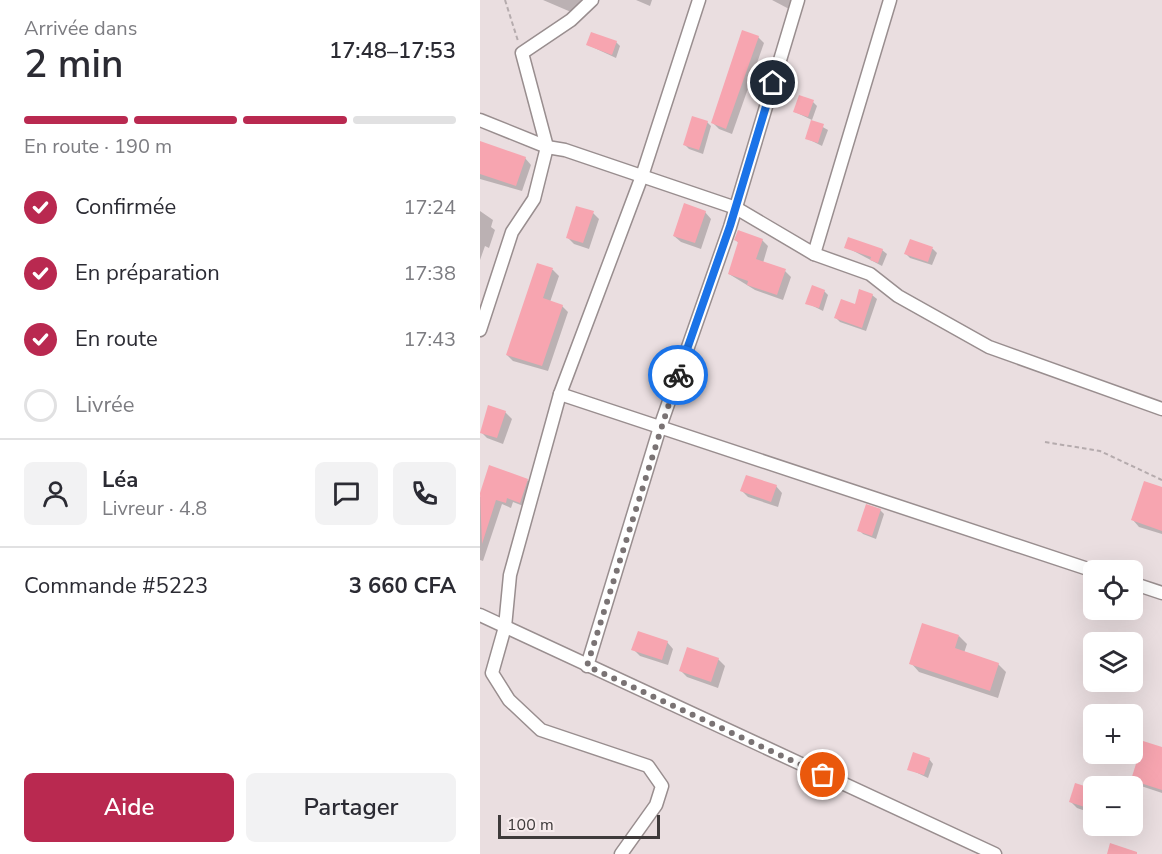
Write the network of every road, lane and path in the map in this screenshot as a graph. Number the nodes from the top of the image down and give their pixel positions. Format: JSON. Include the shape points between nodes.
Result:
{"nodes":[{"id":1,"x":505,"y":0,"type":"edge"},
{"id":2,"x":592,"y":0,"type":"edge"},
{"id":3,"x":699,"y":0,"type":"edge"},
{"id":4,"x":798,"y":0,"type":"edge"},
{"id":5,"x":890,"y":0,"type":"edge"},
{"id":6,"x":522,"y":53,"type":"junction"},
{"id":7,"x":480,"y":120,"type":"edge"},
{"id":8,"x":547,"y":147,"type":"junction"},
{"id":9,"x":642,"y":176,"type":"junction"},
{"id":10,"x":736,"y":208,"type":"junction"},
{"id":11,"x":814,"y":254,"type":"junction"},
{"id":12,"x":480,"y":330,"type":"edge"},
{"id":13,"x":560,"y":394,"type":"junction"},
{"id":14,"x":1162,"y":409,"type":"edge"},
{"id":15,"x":660,"y":427,"type":"junction"},
{"id":16,"x":1045,"y":442,"type":"dead end"},
{"id":17,"x":1162,"y":480,"type":"edge"},
{"id":18,"x":1083,"y":566,"type":"edge"},
{"id":19,"x":1143,"y":587,"type":"edge"},
{"id":20,"x":1162,"y":593,"type":"edge"},
{"id":21,"x":480,"y":615,"type":"edge"},
{"id":22,"x":505,"y":627,"type":"junction"},
{"id":23,"x":587,"y":666,"type":"junction"},
{"id":24,"x":621,"y":854,"type":"edge"},
{"id":25,"x":995,"y":854,"type":"edge"}],
"edges":[{"from":1,"to":6,"type":"path"},
{"from":2,"to":6,"type":"street","via":[[571,20]]},
{"from":3,"to":9,"type":"street"},
{"from":4,"to":10,"type":"street"},
{"from":5,"to":11,"type":"street"},
{"from":6,"to":8,"type":"street"},
{"from":7,"to":8,"type":"street"},
{"from":8,"to":9,"type":"street"},
{"from":8,"to":12,"type":"street","via":[[534,199],[512,232]]},
{"from":9,"to":10,"type":"street"},
{"from":9,"to":13,"type":"street"},
{"from":10,"to":11,"type":"street"},
{"from":10,"to":15,"type":"street"},
{"from":11,"to":14,"type":"street","via":[[870,274],[898,296],[988,347]]},
{"from":13,"to":15,"type":"street"},
{"from":13,"to":22,"type":"street","via":[[510,575]]},
{"from":15,"to":18,"type":"street"},
{"from":15,"to":23,"type":"street"},
{"from":16,"to":17,"type":"path","via":[[1100,451]]},
{"from":19,"to":20,"type":"street"},
{"from":21,"to":22,"type":"street"},
{"from":22,"to":23,"type":"street"},
{"from":22,"to":24,"type":"street","via":[[492,673],[509,700],[542,730],[648,766],[662,786],[656,805]]},
{"from":23,"to":25,"type":"street"}]}
